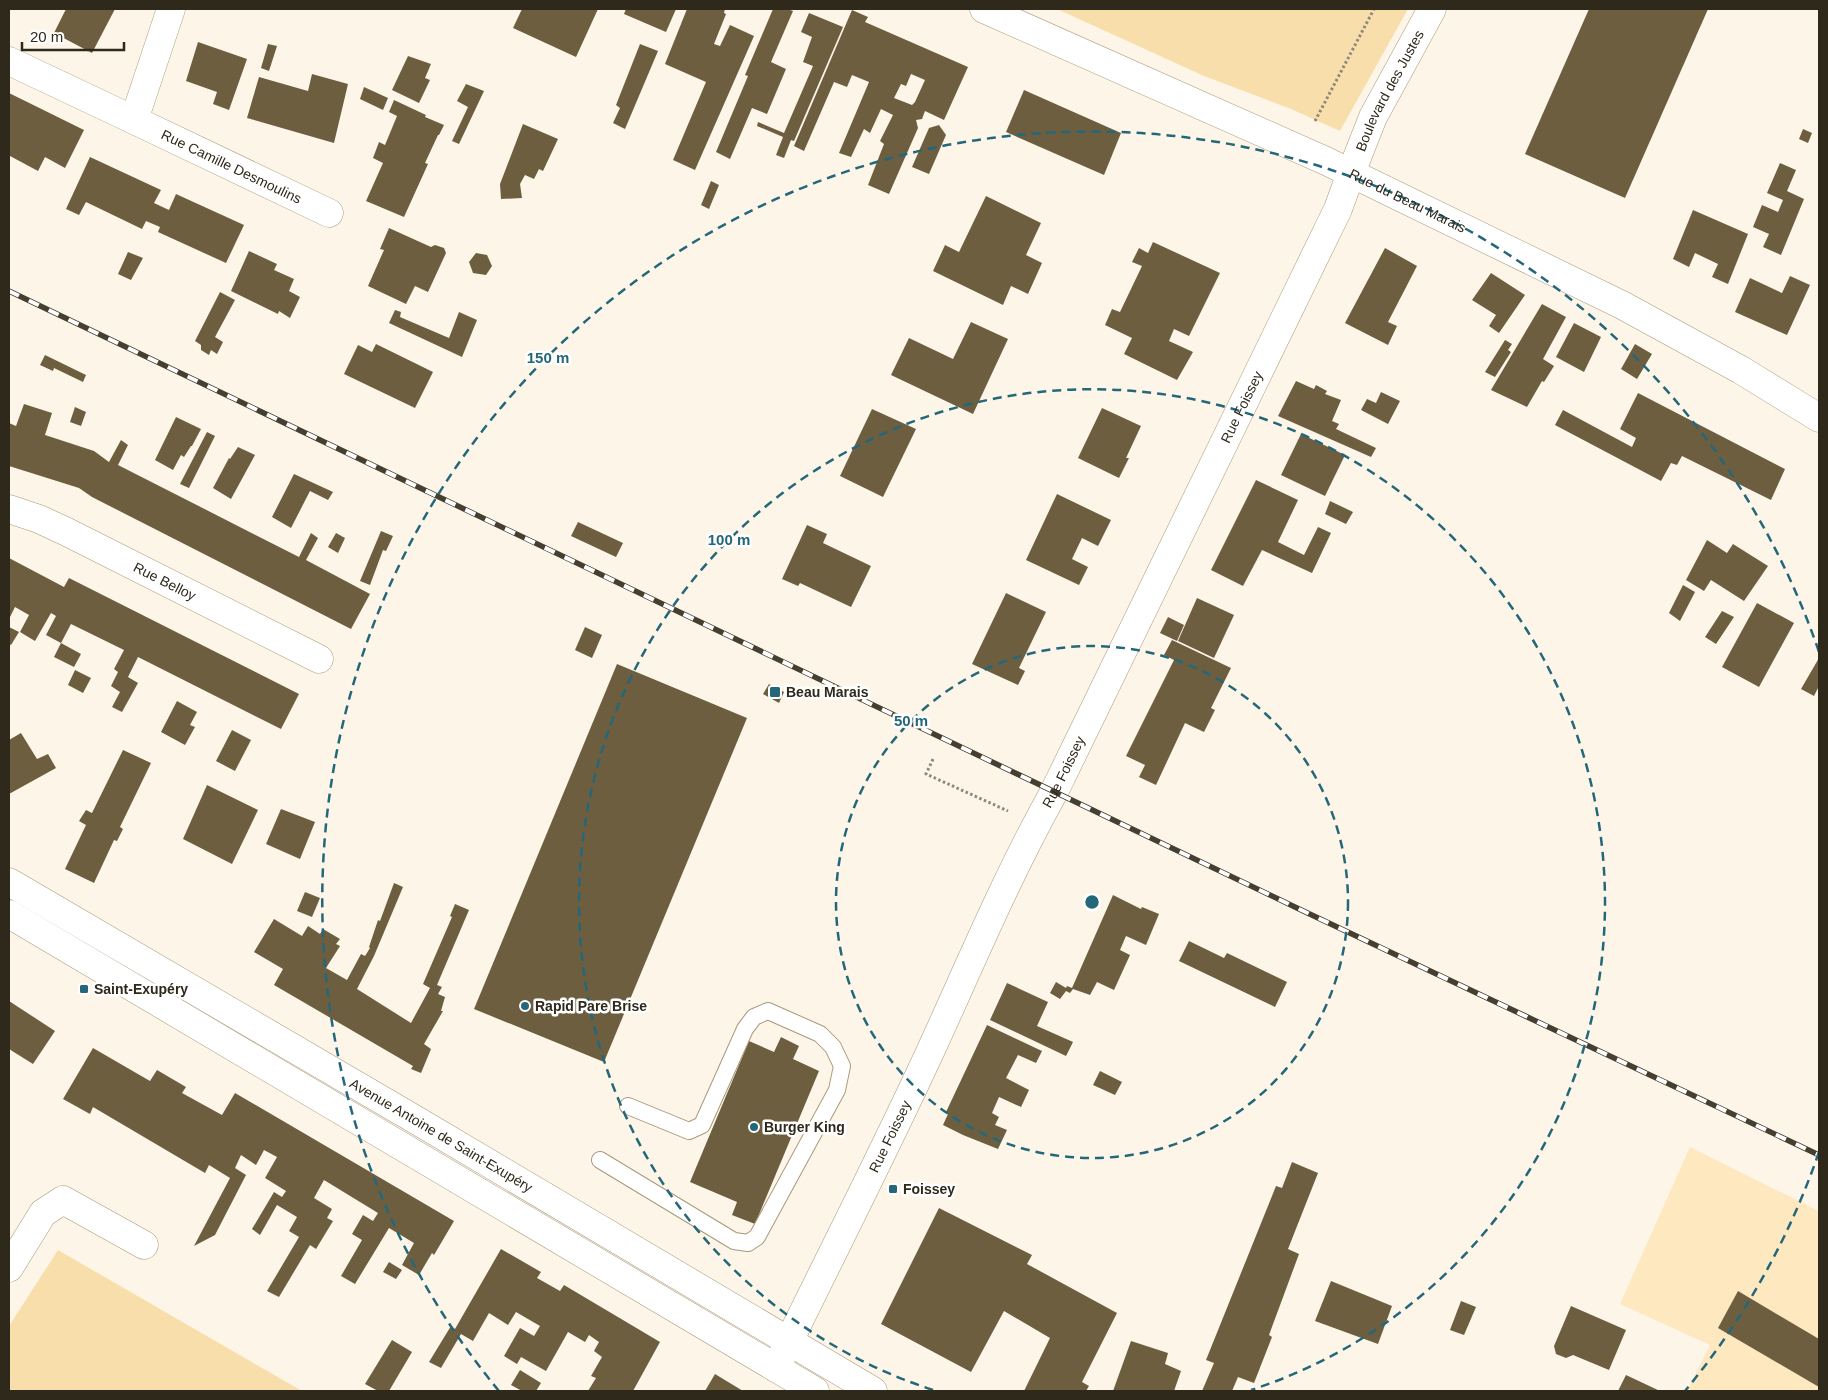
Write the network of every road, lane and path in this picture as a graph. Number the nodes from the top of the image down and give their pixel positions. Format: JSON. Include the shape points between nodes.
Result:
{"nodes":[{"id":1,"x":170,"y":9,"type":"edge"},
{"id":2,"x":984,"y":9,"type":"edge"},
{"id":3,"x":1374,"y":9,"type":"edge"},
{"id":4,"x":1432,"y":9,"type":"edge"},
{"id":5,"x":9,"y":61,"type":"edge"},
{"id":6,"x":134,"y":120,"type":"junction"},
{"id":7,"x":1300,"y":149,"type":"junction"},
{"id":8,"x":1351,"y":173,"type":"junction"},
{"id":9,"x":329,"y":213,"type":"dead end"},
{"id":10,"x":1819,"y":418,"type":"edge"},
{"id":11,"x":9,"y":509,"type":"edge"},
{"id":12,"x":319,"y":659,"type":"dead end"},
{"id":13,"x":933,"y":759,"type":"dead end"},
{"id":14,"x":1035,"y":826,"type":"junction"},
{"id":15,"x":9,"y":882,"type":"edge"},
{"id":16,"x":9,"y":914,"type":"edge"},
{"id":17,"x":628,"y":1106,"type":"dead end"},
{"id":18,"x":600,"y":1160,"type":"dead end"},
{"id":19,"x":144,"y":1246,"type":"dead end"},
{"id":20,"x":9,"y":1268,"type":"edge"},
{"id":21,"x":789,"y":1342,"type":"junction"},
{"id":22,"x":776,"y":1368,"type":"junction"},
{"id":23,"x":815,"y":1391,"type":"edge"},
{"id":24,"x":873,"y":1391,"type":"edge"}],
"edges":[{"from":1,"to":6,"type":"street"},
{"from":2,"to":7,"type":"street","name":"Rue du Beau Marais"},
{"from":3,"to":7,"type":"path"},
{"from":4,"to":8,"type":"street","name":"Boulevard des Justes","via":[[1373,117]]},
{"from":5,"to":6,"type":"street","name":"Rue Camille Desmoulins"},
{"from":6,"to":9,"type":"street","name":"Rue Camille Desmoulins"},
{"from":7,"to":8,"type":"street","name":"Rue du Beau Marais"},
{"from":8,"to":10,"type":"street","name":"Rue du Beau Marais","via":[[1622,305],[1742,370]]},
{"from":8,"to":14,"type":"street","name":"Rue Foissey","via":[[1338,209]]},
{"from":11,"to":12,"type":"street","name":"Rue Belloy","via":[[67,532]]},
{"from":13,"to":14,"type":"path","via":[[926,774]]},
{"from":14,"to":21,"type":"street","name":"Rue Foissey","via":[[930,1053]]},
{"from":15,"to":21,"type":"street","name":"Avenue Antoine de Saint-Exupéry"},
{"from":16,"to":22,"type":"street","name":"Avenue Antoine de Saint-Exupéry"},
{"from":17,"to":18,"type":"lane","via":[[689,1131],[702,1125],[745,1028],[754,1017],[768,1011],[820,1034],[833,1047],[842,1066],[837,1090],[757,1237],[748,1243],[734,1241]]},
{"from":19,"to":20,"type":"street","via":[[63,1200],[43,1213]]},
{"from":21,"to":22,"type":"street","name":"Rue Foissey"},
{"from":21,"to":24,"type":"street","name":"Avenue Antoine de Saint-Exupéry"},
{"from":22,"to":23,"type":"street","name":"Avenue Antoine de Saint-Exupéry"}]}
